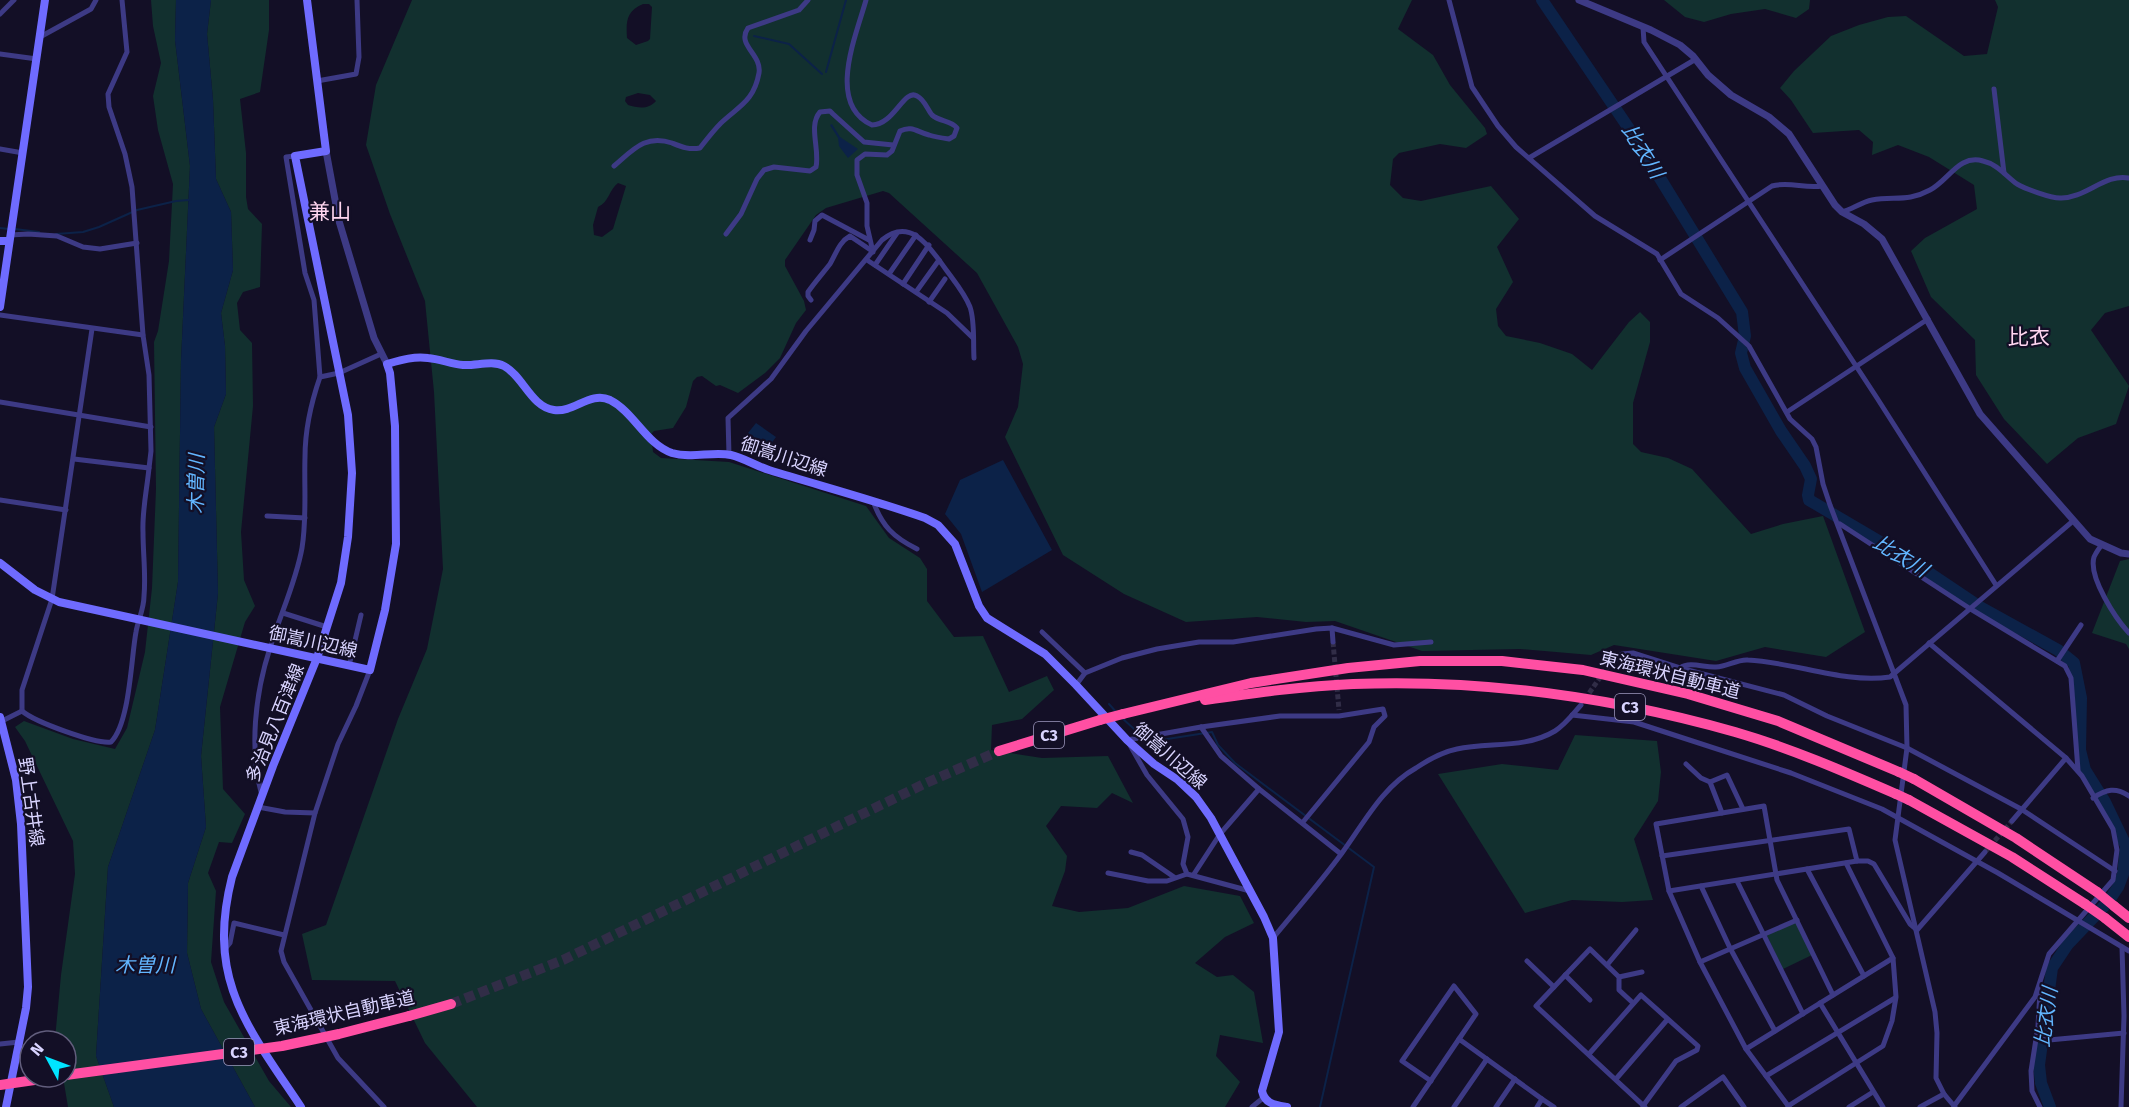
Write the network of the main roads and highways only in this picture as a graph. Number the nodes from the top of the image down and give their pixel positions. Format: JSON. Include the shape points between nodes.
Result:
{"nodes":[{"id":1,"x":45,"y":0,"type":"edge"},
{"id":2,"x":307,"y":0,"type":"edge"},
{"id":3,"x":10,"y":238,"type":"junction"},
{"id":4,"x":0,"y":242,"type":"edge"},
{"id":5,"x":0,"y":307,"type":"edge"},
{"id":6,"x":0,"y":563,"type":"edge"},
{"id":7,"x":317,"y":658,"type":"junction"},
{"id":8,"x":1154,"y":707,"type":"junction"},
{"id":9,"x":1,"y":719,"type":"edge"},
{"id":10,"x":999,"y":751,"type":"tunnel mouth"},
{"id":11,"x":2129,"y":918,"type":"edge"},
{"id":12,"x":2126,"y":942,"type":"edge"},
{"id":13,"x":451,"y":1004,"type":"tunnel mouth"},
{"id":14,"x":78,"y":1074,"type":"edge"},
{"id":15,"x":4,"y":1088,"type":"edge"},
{"id":16,"x":6,"y":1107,"type":"edge"},
{"id":17,"x":301,"y":1107,"type":"edge"},
{"id":18,"x":1287,"y":1107,"type":"edge"}],
"edges":[{"from":1,"to":3,"type":"main road"},
{"from":2,"to":7,"type":"main road","name":"多治見八百津線","via":[[326,151],[295,156],[348,415],[351,473],[341,583]]},
{"from":3,"to":4,"type":"main road"},
{"from":3,"to":5,"type":"main road"},
{"from":6,"to":7,"type":"main road","name":"御嵩川辺線","via":[[52,599]]},
{"from":7,"to":17,"type":"main road","name":"多治見八百津線","via":[[232,877],[223,926],[224,950],[238,1008]]},
{"from":7,"to":18,"type":"main road","name":"御嵩川辺線","via":[[370,670],[386,610],[396,544],[395,426],[387,364],[411,358],[502,365],[540,404],[552,410],[562,411],[604,398],[666,451],[680,455],[729,455],[925,518],[938,525],[955,544],[987,618],[1045,654],[1127,741],[1196,797],[1211,818],[1273,938],[1279,1032],[1262,1091],[1268,1102]]},
{"from":8,"to":10,"type":"highway","name":"東海環状自動車道","number":"C3","bridge":true},
{"from":8,"to":11,"type":"highway","name":"東海環状自動車道","number":"C3","bridge":true,"via":[[1251,683],[1420,661],[1502,661],[1593,672],[1778,721],[1899,772],[2016,838]]},
{"from":8,"to":12,"type":"highway","name":"東海環状自動車道","number":"C3","bridge":true,"via":[[1351,684],[1420,683],[1548,692],[1636,708],[1735,733],[1909,800],[2012,857],[2085,904],[2105,918]]},
{"from":9,"to":15,"type":"main road","name":"野上古井線","via":[[16,780],[24,851],[28,987],[20,1042]]},
{"from":13,"to":14,"type":"highway","name":"東海環状自動車道","number":"C3","bridge":true,"via":[[282,1046]]},
{"from":15,"to":16,"type":"main road","name":"野上古井線"}]}
